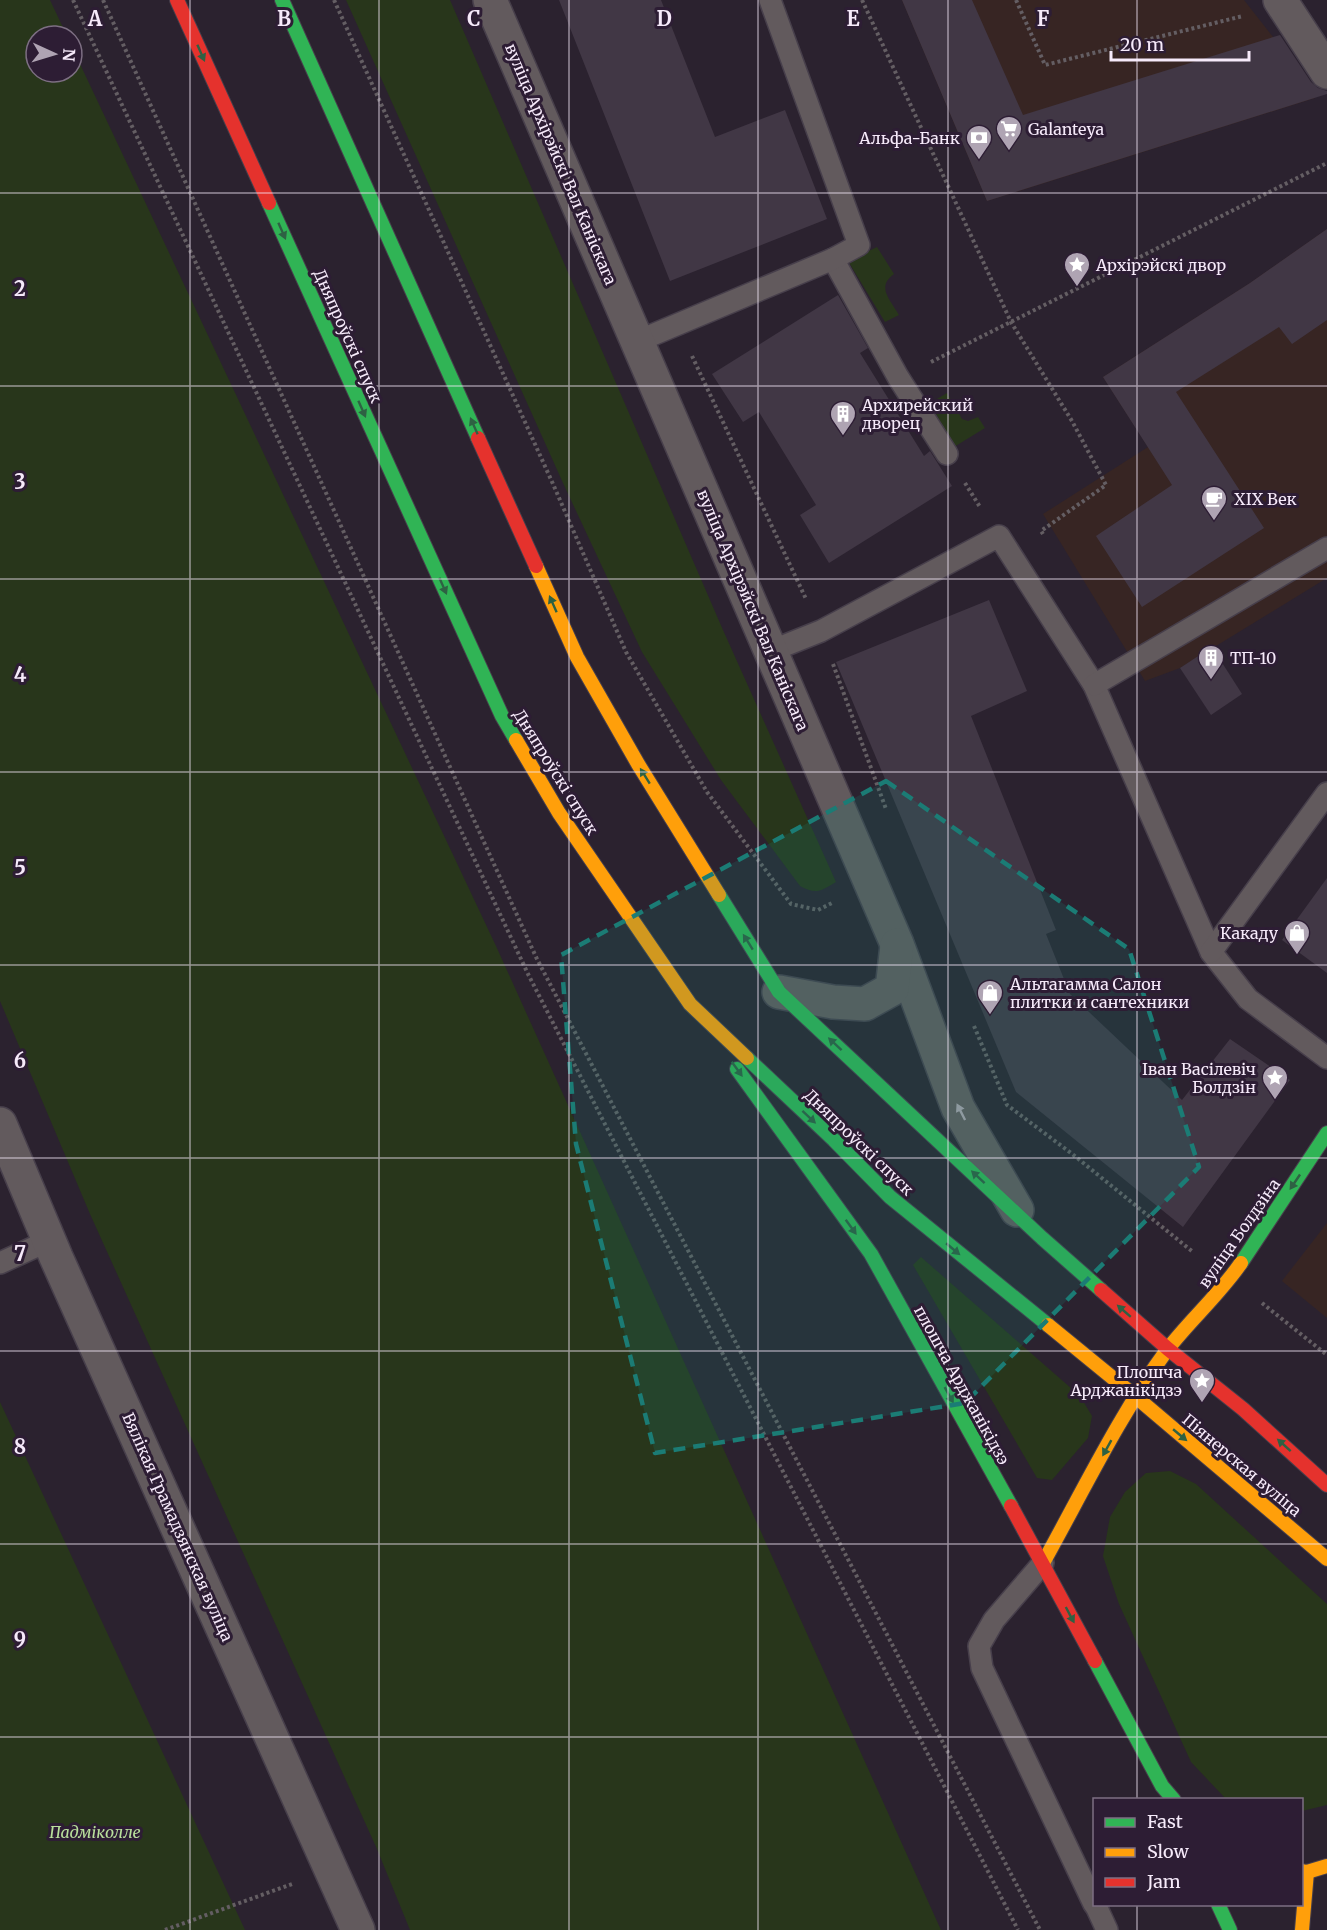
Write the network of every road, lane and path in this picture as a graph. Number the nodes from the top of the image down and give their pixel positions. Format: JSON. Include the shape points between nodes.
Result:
{"nodes":[{"id":1,"x":73,"y":0,"type":"edge"},
{"id":2,"x":103,"y":0,"type":"edge"},
{"id":3,"x":177,"y":0,"type":"edge"},
{"id":4,"x":282,"y":0,"type":"edge"},
{"id":5,"x":334,"y":0,"type":"edge"},
{"id":6,"x":490,"y":0,"type":"edge"},
{"id":7,"x":862,"y":0,"type":"edge"},
{"id":8,"x":1016,"y":0,"type":"edge"},
{"id":9,"x":775,"y":1,"type":"edge"},
{"id":10,"x":1282,"y":3,"type":"edge"},
{"id":11,"x":1327,"y":72,"type":"edge"},
{"id":12,"x":1327,"y":164,"type":"edge"},
{"id":13,"x":833,"y":259,"type":"junction"},
{"id":14,"x":1011,"y":322,"type":"junction"},
{"id":15,"x":677,"y":325,"type":"junction"},
{"id":16,"x":638,"y":341,"type":"junction"},
{"id":17,"x":898,"y":377,"type":"junction"},
{"id":18,"x":948,"y":454,"type":"joint"},
{"id":19,"x":999,"y":536,"type":"junction"},
{"id":20,"x":1047,"y":541,"type":"dead end"},
{"id":21,"x":1327,"y":548,"type":"edge"},
{"id":22,"x":821,"y":631,"type":"junction"},
{"id":23,"x":771,"y":651,"type":"junction"},
{"id":24,"x":1094,"y":686,"type":"junction"},
{"id":25,"x":1327,"y":793,"type":"edge"},
{"id":26,"x":889,"y":816,"type":"dead end"},
{"id":27,"x":871,"y":883,"type":"junction"},
{"id":28,"x":897,"y":944,"type":"junction"},
{"id":29,"x":1211,"y":952,"type":"junction"},
{"id":30,"x":779,"y":992,"type":"junction"},
{"id":31,"x":690,"y":1004,"type":"junction"},
{"id":32,"x":972,"y":1020,"type":"dead end"},
{"id":33,"x":1327,"y":1058,"type":"edge"},
{"id":34,"x":0,"y":1124,"type":"edge"},
{"id":35,"x":1327,"y":1133,"type":"edge"},
{"id":36,"x":1021,"y":1217,"type":"junction"},
{"id":37,"x":50,"y":1240,"type":"junction"},
{"id":38,"x":1193,"y":1252,"type":"dead end"},
{"id":39,"x":0,"y":1263,"type":"edge"},
{"id":40,"x":1262,"y":1303,"type":"dead end"},
{"id":41,"x":1168,"y":1349,"type":"junction"},
{"id":42,"x":1327,"y":1355,"type":"edge"},
{"id":43,"x":1136,"y":1397,"type":"junction"},
{"id":44,"x":1327,"y":1485,"type":"edge"},
{"id":45,"x":1327,"y":1559,"type":"edge"},
{"id":46,"x":1043,"y":1563,"type":"junction"},
{"id":47,"x":1162,"y":1786,"type":"junction"},
{"id":48,"x":1168,"y":1798,"type":"edge"},
{"id":49,"x":1172,"y":1798,"type":"edge"},
{"id":50,"x":1327,"y":1866,"type":"edge"},
{"id":51,"x":332,"y":1870,"type":"junction"},
{"id":52,"x":1304,"y":1871,"type":"edge"},
{"id":53,"x":1093,"y":1900,"type":"edge"},
{"id":54,"x":1303,"y":1900,"type":"edge"},
{"id":55,"x":1096,"y":1906,"type":"edge"},
{"id":56,"x":1218,"y":1906,"type":"edge"},
{"id":57,"x":1303,"y":1906,"type":"edge"},
{"id":58,"x":165,"y":1930,"type":"edge"},
{"id":59,"x":358,"y":1930,"type":"edge"},
{"id":60,"x":1018,"y":1930,"type":"edge"},
{"id":61,"x":1040,"y":1930,"type":"edge"},
{"id":62,"x":1107,"y":1930,"type":"edge"},
{"id":63,"x":1230,"y":1930,"type":"edge"},
{"id":64,"x":1302,"y":1930,"type":"edge"}],
"edges":[{"from":1,"to":60,"type":"path","via":[[528,974]]},
{"from":2,"to":61,"type":"path","via":[[536,957]]},
{"from":3,"to":31,"type":"main road","name":"Дняпроўскі спуск","one_way":true,"via":[[502,716],[560,813]]},
{"from":30,"to":4,"type":"main road","one_way":true,"via":[[638,764],[577,657]]},
{"from":5,"to":27,"type":"path","via":[[626,652],[708,792],[791,904],[818,910]]},
{"from":6,"to":16,"type":"street","name":"вуліца Архірэйскі Вал Каніскага"},
{"from":7,"to":14,"type":"path"},
{"from":8,"to":10,"type":"path","via":[[1045,65]]},
{"from":9,"to":13,"type":"lane","via":[[859,245]]},
{"from":10,"to":11,"type":"street"},
{"from":12,"to":14,"type":"path"},
{"from":13,"to":15,"type":"lane"},
{"from":13,"to":17,"type":"lane"},
{"from":14,"to":17,"type":"path"},
{"from":14,"to":20,"type":"path","via":[[1072,421],[1106,486],[1041,531]]},
{"from":15,"to":16,"type":"lane"},
{"from":15,"to":22,"type":"path"},
{"from":16,"to":23,"type":"street","name":"вуліца Архірэйскі Вал Каніскага"},
{"from":17,"to":18,"type":"lane"},
{"from":18,"to":19,"type":"path"},
{"from":19,"to":22,"type":"lane"},
{"from":19,"to":24,"type":"lane"},
{"from":21,"to":24,"type":"lane"},
{"from":22,"to":23,"type":"lane"},
{"from":22,"to":26,"type":"path"},
{"from":23,"to":27,"type":"street","name":"вуліца Архірэйскі Вал Каніскага"},
{"from":24,"to":29,"type":"lane"},
{"from":25,"to":29,"type":"lane"},
{"from":27,"to":28,"type":"street","name":"вуліца Архірэйскі Вал Каніскага"},
{"from":28,"to":30,"type":"street","via":[[892,989],[865,1004]]},
{"from":36,"to":28,"type":"street","name":"вуліца Архірэйскі Вал Каніскага","one_way":true,"via":[[958,1108]]},
{"from":29,"to":33,"type":"lane","via":[[1248,999]]},
{"from":36,"to":30,"type":"main road","one_way":true},
{"from":31,"to":43,"type":"main road","name":"Дняпроўскі спуск","one_way":true,"via":[[890,1197]]},
{"from":31,"to":46,"type":"main road","name":"плошча Арджанікідзэ","one_way":true,"via":[[871,1254]]},
{"from":32,"to":38,"type":"path","via":[[1007,1105]]},
{"from":34,"to":37,"type":"street","name":"Вялікая Грамадзянская вуліца"},
{"from":35,"to":41,"type":"main road","name":"вуліца Болдзіна","one_way":true,"via":[[1229,1281]]},
{"from":41,"to":36,"type":"main road","one_way":true},
{"from":37,"to":39,"type":"lane"},
{"from":37,"to":51,"type":"street","name":"Вялікая Грамадзянская вуліца"},
{"from":40,"to":42,"type":"path"},
{"from":41,"to":43,"type":"main road","name":"вуліца Болдзіна"},
{"from":44,"to":41,"type":"main road","one_way":true,"via":[[1243,1409]]},
{"from":43,"to":45,"type":"main road","name":"Піянерская вуліца","one_way":true},
{"from":43,"to":46,"type":"main road","name":"вуліца Болдзіна","one_way":true},
{"from":46,"to":47,"type":"main road","name":"плошча Арджанікідзэ","one_way":true},
{"from":46,"to":53,"type":"lane","via":[[994,1620],[979,1646],[982,1668]]},
{"from":47,"to":48,"type":"main road"},
{"from":47,"to":49,"type":"main road","name":"плошча Арджанікідзэ"},
{"from":50,"to":52,"type":"main road"},
{"from":51,"to":58,"type":"path"},
{"from":51,"to":59,"type":"street","name":"Вялікая Грамадзянская вуліца"},
{"from":52,"to":54,"type":"main road"},
{"from":55,"to":62,"type":"lane"},
{"from":56,"to":63,"type":"main road"},
{"from":57,"to":64,"type":"main road"}]}
